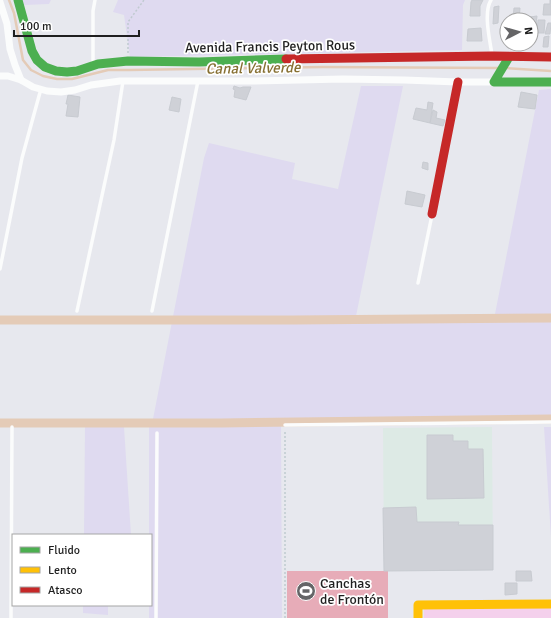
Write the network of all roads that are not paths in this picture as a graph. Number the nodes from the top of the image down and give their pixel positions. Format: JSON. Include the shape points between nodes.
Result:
{"nodes":[{"id":1,"x":18,"y":0,"type":"edge"},
{"id":2,"x":95,"y":0,"type":"edge"},
{"id":3,"x":491,"y":0,"type":"edge"},
{"id":4,"x":0,"y":2,"type":"edge"},
{"id":5,"x":2,"y":13,"type":"edge"},
{"id":6,"x":492,"y":56,"type":"junction"},
{"id":7,"x":551,"y":57,"type":"edge"},
{"id":8,"x":508,"y":60,"type":"junction"},
{"id":9,"x":93,"y":66,"type":"junction"},
{"id":10,"x":0,"y":76,"type":"edge"},
{"id":11,"x":21,"y":80,"type":"junction"},
{"id":12,"x":123,"y":81,"type":"junction"},
{"id":13,"x":198,"y":81,"type":"junction"},
{"id":14,"x":458,"y":82,"type":"junction"},
{"id":15,"x":494,"y":82,"type":"junction"},
{"id":16,"x":551,"y":82,"type":"edge"},
{"id":17,"x":41,"y":89,"type":"junction"},
{"id":18,"x":432,"y":214,"type":"joint"},
{"id":19,"x":0,"y":268,"type":"edge"},
{"id":20,"x":418,"y":283,"type":"dead end"},
{"id":21,"x":152,"y":311,"type":"dead end"},
{"id":22,"x":77,"y":312,"type":"dead end"},
{"id":23,"x":551,"y":422,"type":"edge"},
{"id":24,"x":285,"y":425,"type":"road end"},
{"id":25,"x":12,"y":427,"type":"dead end"},
{"id":26,"x":157,"y":433,"type":"dead end"},
{"id":27,"x":551,"y":604,"type":"edge"},
{"id":28,"x":11,"y":618,"type":"edge"},
{"id":29,"x":156,"y":618,"type":"edge"},
{"id":30,"x":418,"y":618,"type":"edge"}],
"edges":[{"from":1,"to":9,"type":"street","name":"Avenida Francis Peyton Rous","via":[[32,51],[37,60],[45,67],[61,72]]},
{"from":2,"to":9,"type":"lane","via":[[92,11]]},
{"from":3,"to":6,"type":"lane","via":[[487,12]]},
{"from":4,"to":5,"type":"street"},
{"from":5,"to":11,"type":"street","via":[[7,24],[10,49]]},
{"from":6,"to":8,"type":"street","name":"Avenida Francis Peyton Rous"},
{"from":6,"to":9,"type":"street","name":"Avenida Francis Peyton Rous","via":[[128,61]]},
{"from":7,"to":8,"type":"street","name":"Avenida Francis Peyton Rous"},
{"from":8,"to":15,"type":"street"},
{"from":10,"to":11,"type":"street"},
{"from":11,"to":17,"type":"street"},
{"from":12,"to":13,"type":"street"},
{"from":12,"to":17,"type":"street","via":[[61,92]]},
{"from":12,"to":22,"type":"lane","via":[[114,140]]},
{"from":13,"to":14,"type":"street","via":[[351,79]]},
{"from":13,"to":21,"type":"lane"},
{"from":14,"to":15,"type":"street"},
{"from":14,"to":18,"type":"street"},
{"from":15,"to":16,"type":"street"},
{"from":17,"to":19,"type":"lane","via":[[22,158]]},
{"from":18,"to":20,"type":"lane"},
{"from":23,"to":24,"type":"lane"},
{"from":25,"to":28,"type":"lane"},
{"from":26,"to":29,"type":"lane"},
{"from":27,"to":30,"type":"street","via":[[418,605]]}]}
